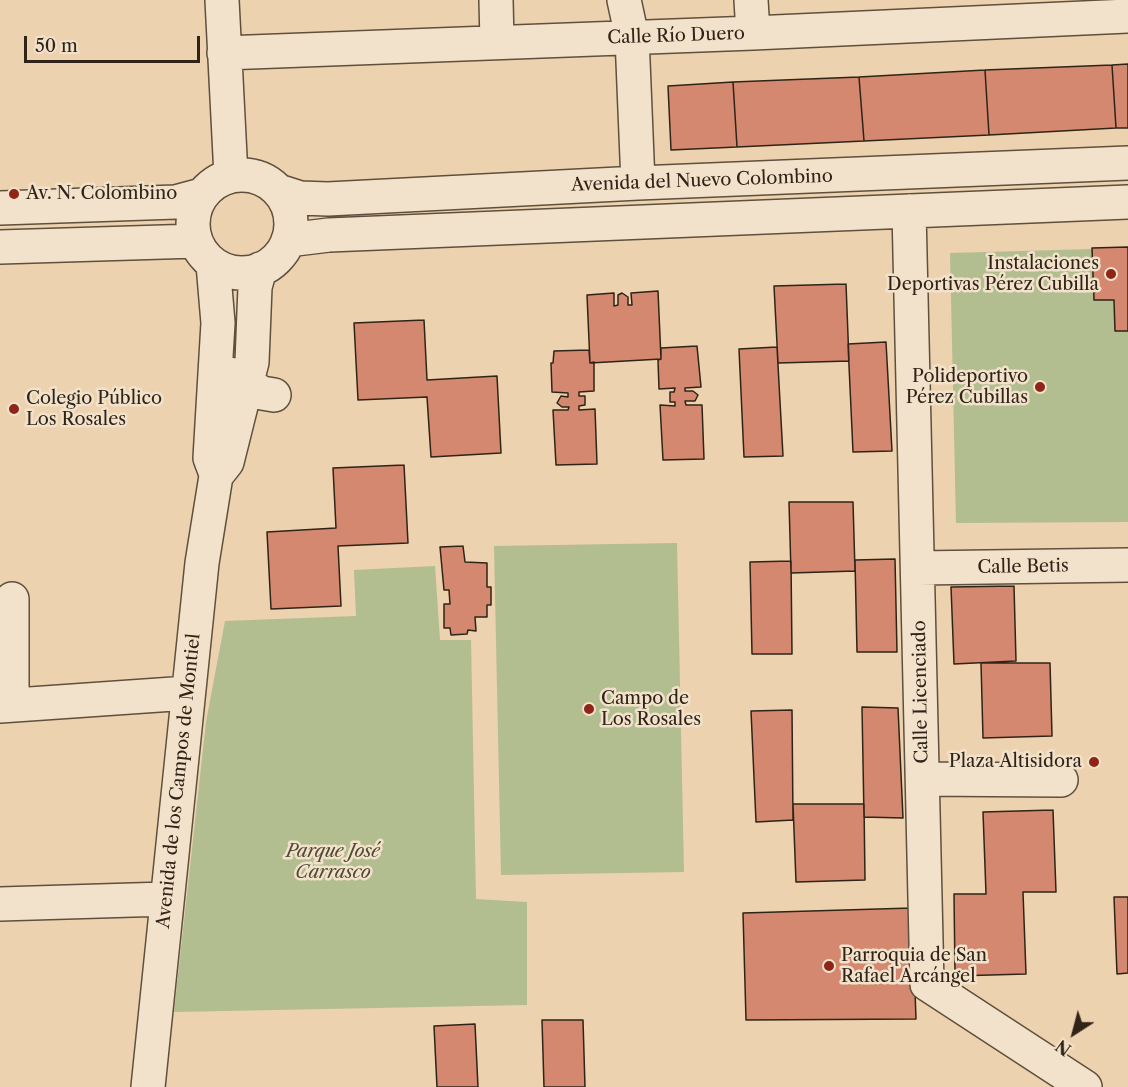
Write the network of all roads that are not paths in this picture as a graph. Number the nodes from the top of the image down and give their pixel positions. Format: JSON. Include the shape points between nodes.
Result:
{"nodes":[{"id":1,"x":222,"y":0,"type":"edge"},
{"id":2,"x":496,"y":0,"type":"edge"},
{"id":3,"x":624,"y":0,"type":"edge"},
{"id":4,"x":752,"y":0,"type":"edge"},
{"id":5,"x":1030,"y":10,"type":"edge"},
{"id":6,"x":1128,"y":16,"type":"edge"},
{"id":7,"x":753,"y":33,"type":"junction"},
{"id":8,"x":632,"y":38,"type":"junction"},
{"id":9,"x":497,"y":42,"type":"junction"},
{"id":10,"x":224,"y":53,"type":"junction"},
{"id":11,"x":1128,"y":163,"type":"edge"},
{"id":12,"x":231,"y":176,"type":"junction"},
{"id":13,"x":638,"y":183,"type":"junction"},
{"id":14,"x":278,"y":191,"type":"junction"},
{"id":15,"x":201,"y":195,"type":"junction"},
{"id":16,"x":1128,"y":202,"type":"edge"},
{"id":17,"x":0,"y":208,"type":"edge"},
{"id":18,"x":909,"y":211,"type":"junction"},
{"id":19,"x":288,"y":240,"type":"junction"},
{"id":20,"x":0,"y":247,"type":"edge"},
{"id":21,"x":205,"y":252,"type":"junction"},
{"id":22,"x":260,"y":269,"type":"junction"},
{"id":23,"x":216,"y":364,"type":"junction"},
{"id":24,"x":246,"y":385,"type":"junction"},
{"id":25,"x":216,"y":476,"type":"junction"},
{"id":26,"x":1128,"y":565,"type":"edge"},
{"id":27,"x":918,"y":568,"type":"junction"},
{"id":28,"x":12,"y":599,"type":"dead end"},
{"id":29,"x":188,"y":693,"type":"junction"},
{"id":30,"x":6,"y":706,"type":"edge"},
{"id":31,"x":923,"y":779,"type":"junction"},
{"id":32,"x":1061,"y":780,"type":"dead end"},
{"id":33,"x":166,"y":899,"type":"junction"},
{"id":34,"x":0,"y":904,"type":"edge"},
{"id":35,"x":148,"y":1087,"type":"edge"},
{"id":36,"x":1084,"y":1087,"type":"edge"}],
"edges":[{"from":1,"to":10,"type":"street"},
{"from":2,"to":9,"type":"street"},
{"from":3,"to":8,"type":"street"},
{"from":4,"to":7,"type":"street"},
{"from":5,"to":6,"type":"street","name":"Calle Río Duero"},
{"from":5,"to":7,"type":"street","name":"Calle Río Duero"},
{"from":7,"to":8,"type":"street","name":"Calle Río Duero"},
{"from":8,"to":9,"type":"street","name":"Calle Río Duero"},
{"from":8,"to":13,"type":"street"},
{"from":9,"to":10,"type":"street","name":"Calle Río Duero"},
{"from":10,"to":12,"type":"street"},
{"from":11,"to":13,"type":"street","name":"Avenida del Nuevo Colombino"},
{"from":12,"to":14,"type":"street","via":[[256,177]]},
{"from":12,"to":15,"type":"street"},
{"from":13,"to":14,"type":"street","name":"Avenida del Nuevo Colombino","via":[[328,199],[300,198]]},
{"from":14,"to":19,"type":"street","via":[[290,214]]},
{"from":15,"to":17,"type":"street","via":[[176,202]]},
{"from":15,"to":21,"type":"street","via":[[192,225]]},
{"from":16,"to":18,"type":"street"},
{"from":18,"to":19,"type":"street","via":[[329,235]]},
{"from":18,"to":27,"type":"street","name":"Calle Licenciado"},
{"from":19,"to":22,"type":"street","via":[[282,252]]},
{"from":20,"to":21,"type":"street"},
{"from":21,"to":22,"type":"street","via":[[228,271]]},
{"from":21,"to":23,"type":"street","name":"Avenida de los Campos de Montiel","via":[[218,298]]},
{"from":22,"to":24,"type":"street","name":"Avenida de los Campos de Montiel","via":[[255,287],[252,362]]},
{"from":23,"to":24,"type":"street"},
{"from":23,"to":25,"type":"street","name":"Avenida de los Campos de Montiel","via":[[210,458]]},
{"from":24,"to":25,"type":"street","name":"Avenida de los Campos de Montiel","via":[[227,462]]},
{"from":25,"to":29,"type":"street","name":"Avenida de los Campos de Montiel"},
{"from":26,"to":27,"type":"street","name":"Calle Betis"},
{"from":27,"to":31,"type":"street","name":"Calle Licenciado"},
{"from":28,"to":30,"type":"street"},
{"from":29,"to":30,"type":"street"},
{"from":29,"to":33,"type":"street","name":"Avenida de los Campos de Montiel"},
{"from":31,"to":32,"type":"street"},
{"from":31,"to":36,"type":"street","name":"Calle Licenciado","via":[[927,984]]},
{"from":33,"to":34,"type":"street"},
{"from":33,"to":35,"type":"street","name":"Avenida de los Campos de Montiel"}]}
